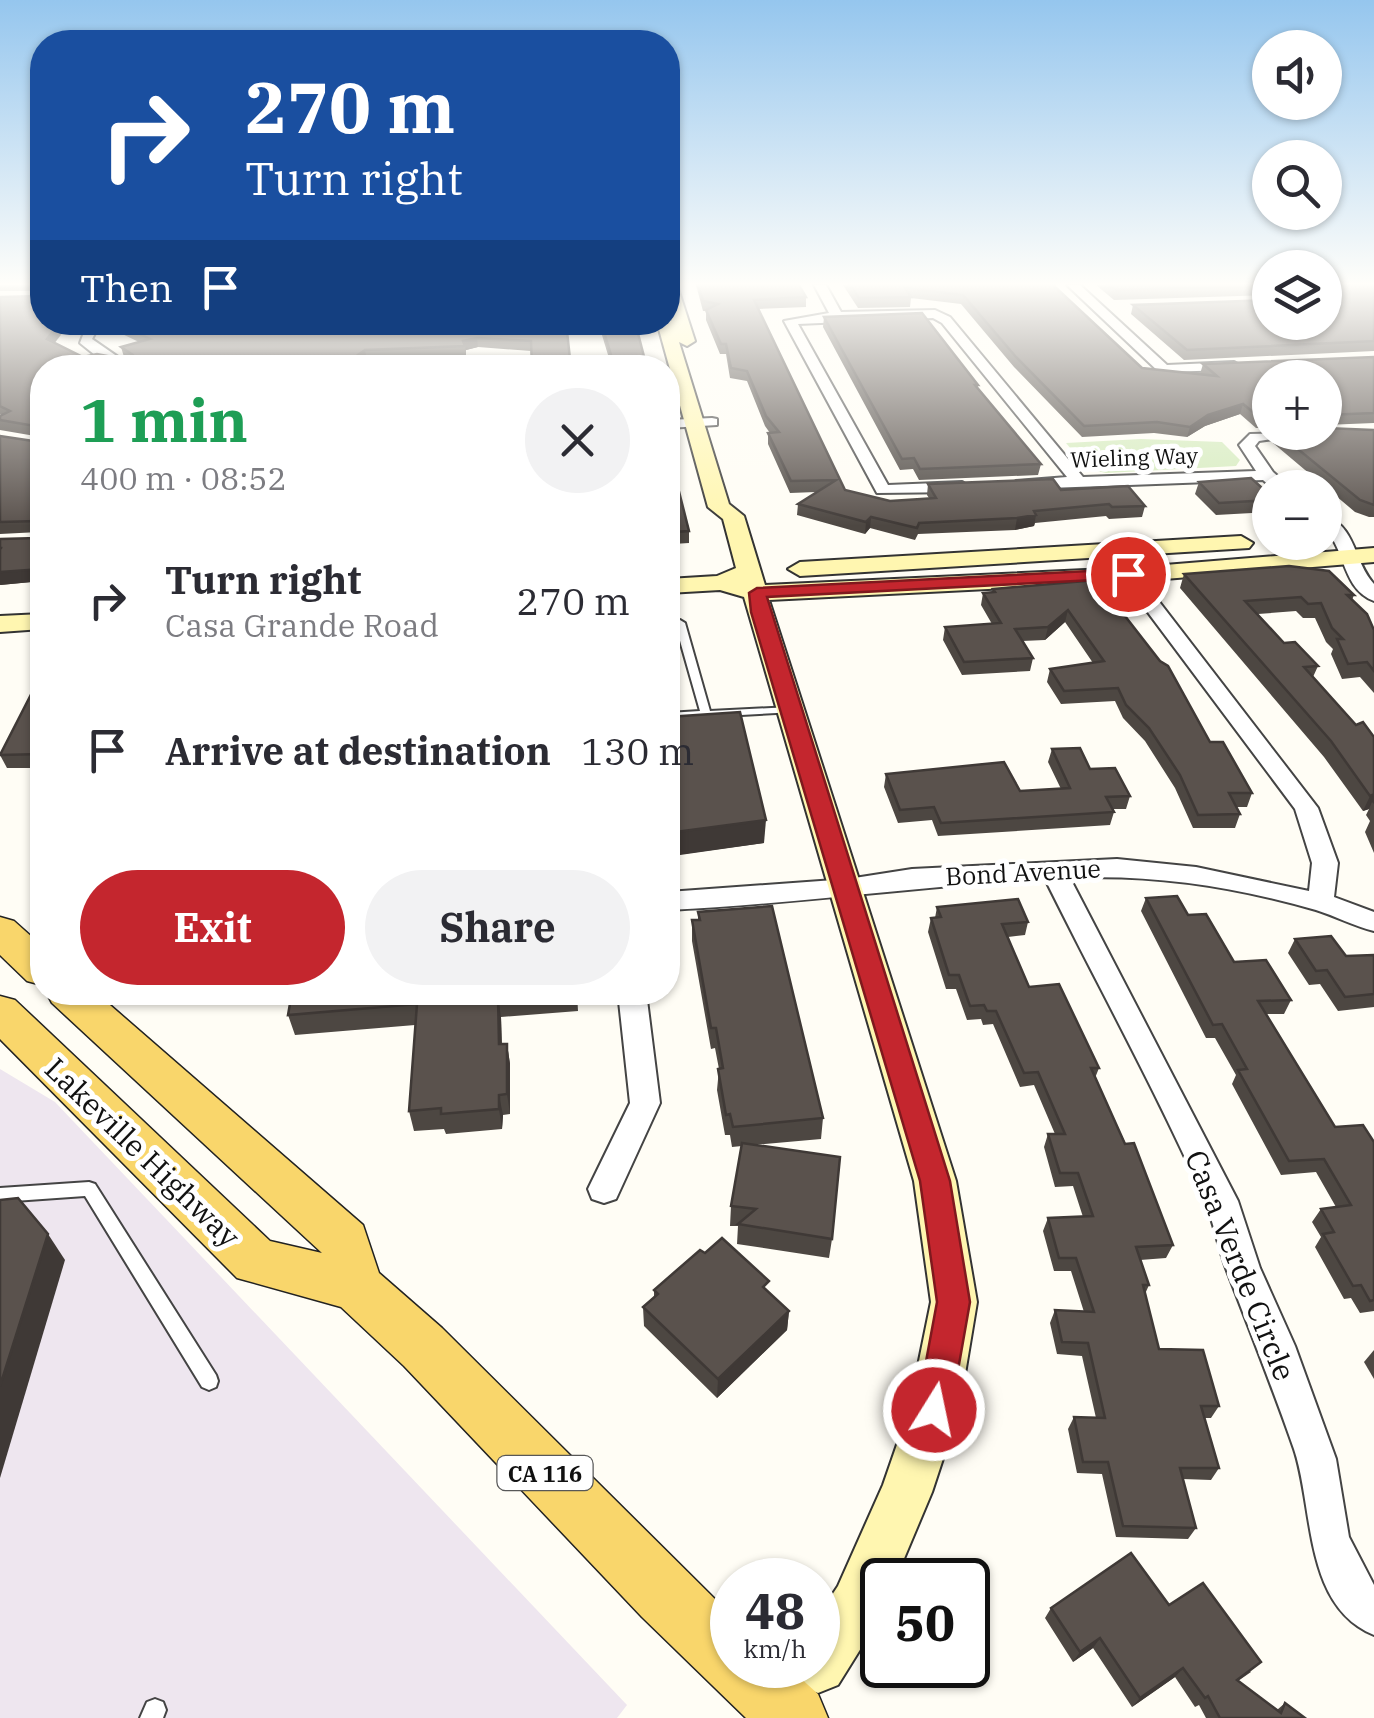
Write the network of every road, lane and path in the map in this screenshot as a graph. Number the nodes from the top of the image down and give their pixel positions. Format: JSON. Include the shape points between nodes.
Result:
{"nodes":[{"id":1,"x":681,"y":365,"type":"edge"},
{"id":2,"x":688,"y":365,"type":"edge"},
{"id":3,"x":815,"y":365,"type":"edge"},
{"id":4,"x":983,"y":365,"type":"edge"},
{"id":5,"x":1160,"y":365,"type":"edge"},
{"id":6,"x":1252,"y":365,"type":"edge"},
{"id":7,"x":702,"y":422,"type":"junction"},
{"id":8,"x":680,"y":423,"type":"edge"},
{"id":9,"x":1252,"y":440,"type":"edge"},
{"id":10,"x":1264,"y":470,"type":"edge"},
{"id":11,"x":1252,"y":476,"type":"edge"},
{"id":12,"x":1078,"y":482,"type":"junction"},
{"id":13,"x":1000,"y":485,"type":"edge"},
{"id":14,"x":980,"y":486,"type":"edge"},
{"id":15,"x":1374,"y":536,"type":"edge"},
{"id":16,"x":1252,"y":543,"type":"edge"},
{"id":17,"x":1348,"y":547,"type":"edge"},
{"id":18,"x":1111,"y":550,"type":"junction"},
{"id":19,"x":1128,"y":574,"type":"junction"},
{"id":20,"x":743,"y":582,"type":"junction"},
{"id":21,"x":680,"y":585,"type":"edge"},
{"id":22,"x":1374,"y":596,"type":"edge"},
{"id":23,"x":680,"y":622,"type":"dead end"},
{"id":24,"x":30,"y":624,"type":"edge"},
{"id":25,"x":4,"y":627,"type":"edge"},
{"id":26,"x":791,"y":710,"type":"junction"},
{"id":27,"x":706,"y":714,"type":"junction"},
{"id":28,"x":680,"y":715,"type":"edge"},
{"id":29,"x":1052,"y":870,"type":"junction"},
{"id":30,"x":848,"y":888,"type":"junction"},
{"id":31,"x":680,"y":899,"type":"edge"},
{"id":32,"x":1322,"y":902,"type":"junction"},
{"id":33,"x":1374,"y":922,"type":"edge"},
{"id":34,"x":0,"y":931,"type":"edge"},
{"id":35,"x":30,"y":959,"type":"edge"},
{"id":36,"x":82,"y":1005,"type":"edge"},
{"id":37,"x":634,"y":1005,"type":"edge"},
{"id":38,"x":0,"y":1012,"type":"edge"},
{"id":39,"x":604,"y":1189,"type":"dead end"},
{"id":40,"x":0,"y":1195,"type":"edge"},
{"id":41,"x":356,"y":1287,"type":"junction"},
{"id":42,"x":209,"y":1381,"type":"dead end"},
{"id":43,"x":1374,"y":1614,"type":"edge"},
{"id":44,"x":710,"y":1639,"type":"edge"},
{"id":45,"x":800,"y":1695,"type":"edge"}],
"edges":[{"from":1,"to":7,"type":"main road"},
{"from":2,"to":7,"type":"main road"},
{"from":3,"to":14,"type":"street","via":[[883,490]]},
{"from":4,"to":12,"type":"street"},
{"from":5,"to":6,"type":"street"},
{"from":7,"to":8,"type":"street"},
{"from":7,"to":20,"type":"main road","via":[[719,507],[733,516]]},
{"from":9,"to":10,"type":"street","via":[[1246,445]]},
{"from":11,"to":12,"type":"street","name":"Wieling Way"},
{"from":12,"to":13,"type":"street","name":"Wieling Way"},
{"from":15,"to":17,"type":"main road"},
{"from":16,"to":18,"type":"main road"},
{"from":17,"to":19,"type":"main road"},
{"from":17,"to":22,"type":"street","via":[[1355,574]]},
{"from":18,"to":19,"type":"street"},
{"from":18,"to":20,"type":"main road"},
{"from":19,"to":20,"type":"main road"},
{"from":19,"to":32,"type":"street","via":[[1306,808],[1325,863]]},
{"from":20,"to":21,"type":"main road"},
{"from":20,"to":26,"type":"main road"},
{"from":23,"to":27,"type":"lane"},
{"from":24,"to":25,"type":"main road"},
{"from":26,"to":27,"type":"lane"},
{"from":26,"to":30,"type":"main road"},
{"from":27,"to":28,"type":"lane"},
{"from":29,"to":30,"type":"street","name":"Bond Avenue"},
{"from":29,"to":32,"type":"street","name":"Bond Avenue","via":[[1117,867],[1196,876]]},
{"from":29,"to":43,"type":"street","name":"Casa Verde Circle","via":[[1222,1201],[1317,1459],[1329,1538],[1354,1594]]},
{"from":30,"to":31,"type":"street","name":"Bond Avenue"},
{"from":30,"to":45,"type":"main road","via":[[935,1181],[954,1302],[934,1410],[906,1492],[857,1605]]},
{"from":32,"to":33,"type":"street","name":"Bond Avenue"},
{"from":34,"to":35,"type":"main road"},
{"from":36,"to":41,"type":"main road","via":[[345,1241]]},
{"from":37,"to":39,"type":"street","via":[[646,1103]]},
{"from":38,"to":41,"type":"main road","name":"Lakeville Highway","number":"CA 116","via":[[255,1261]]},
{"from":40,"to":42,"type":"lane","via":[[89,1189]]},
{"from":41,"to":44,"type":"main road","name":"Lakeville Highway","number":"CA 116"}]}
